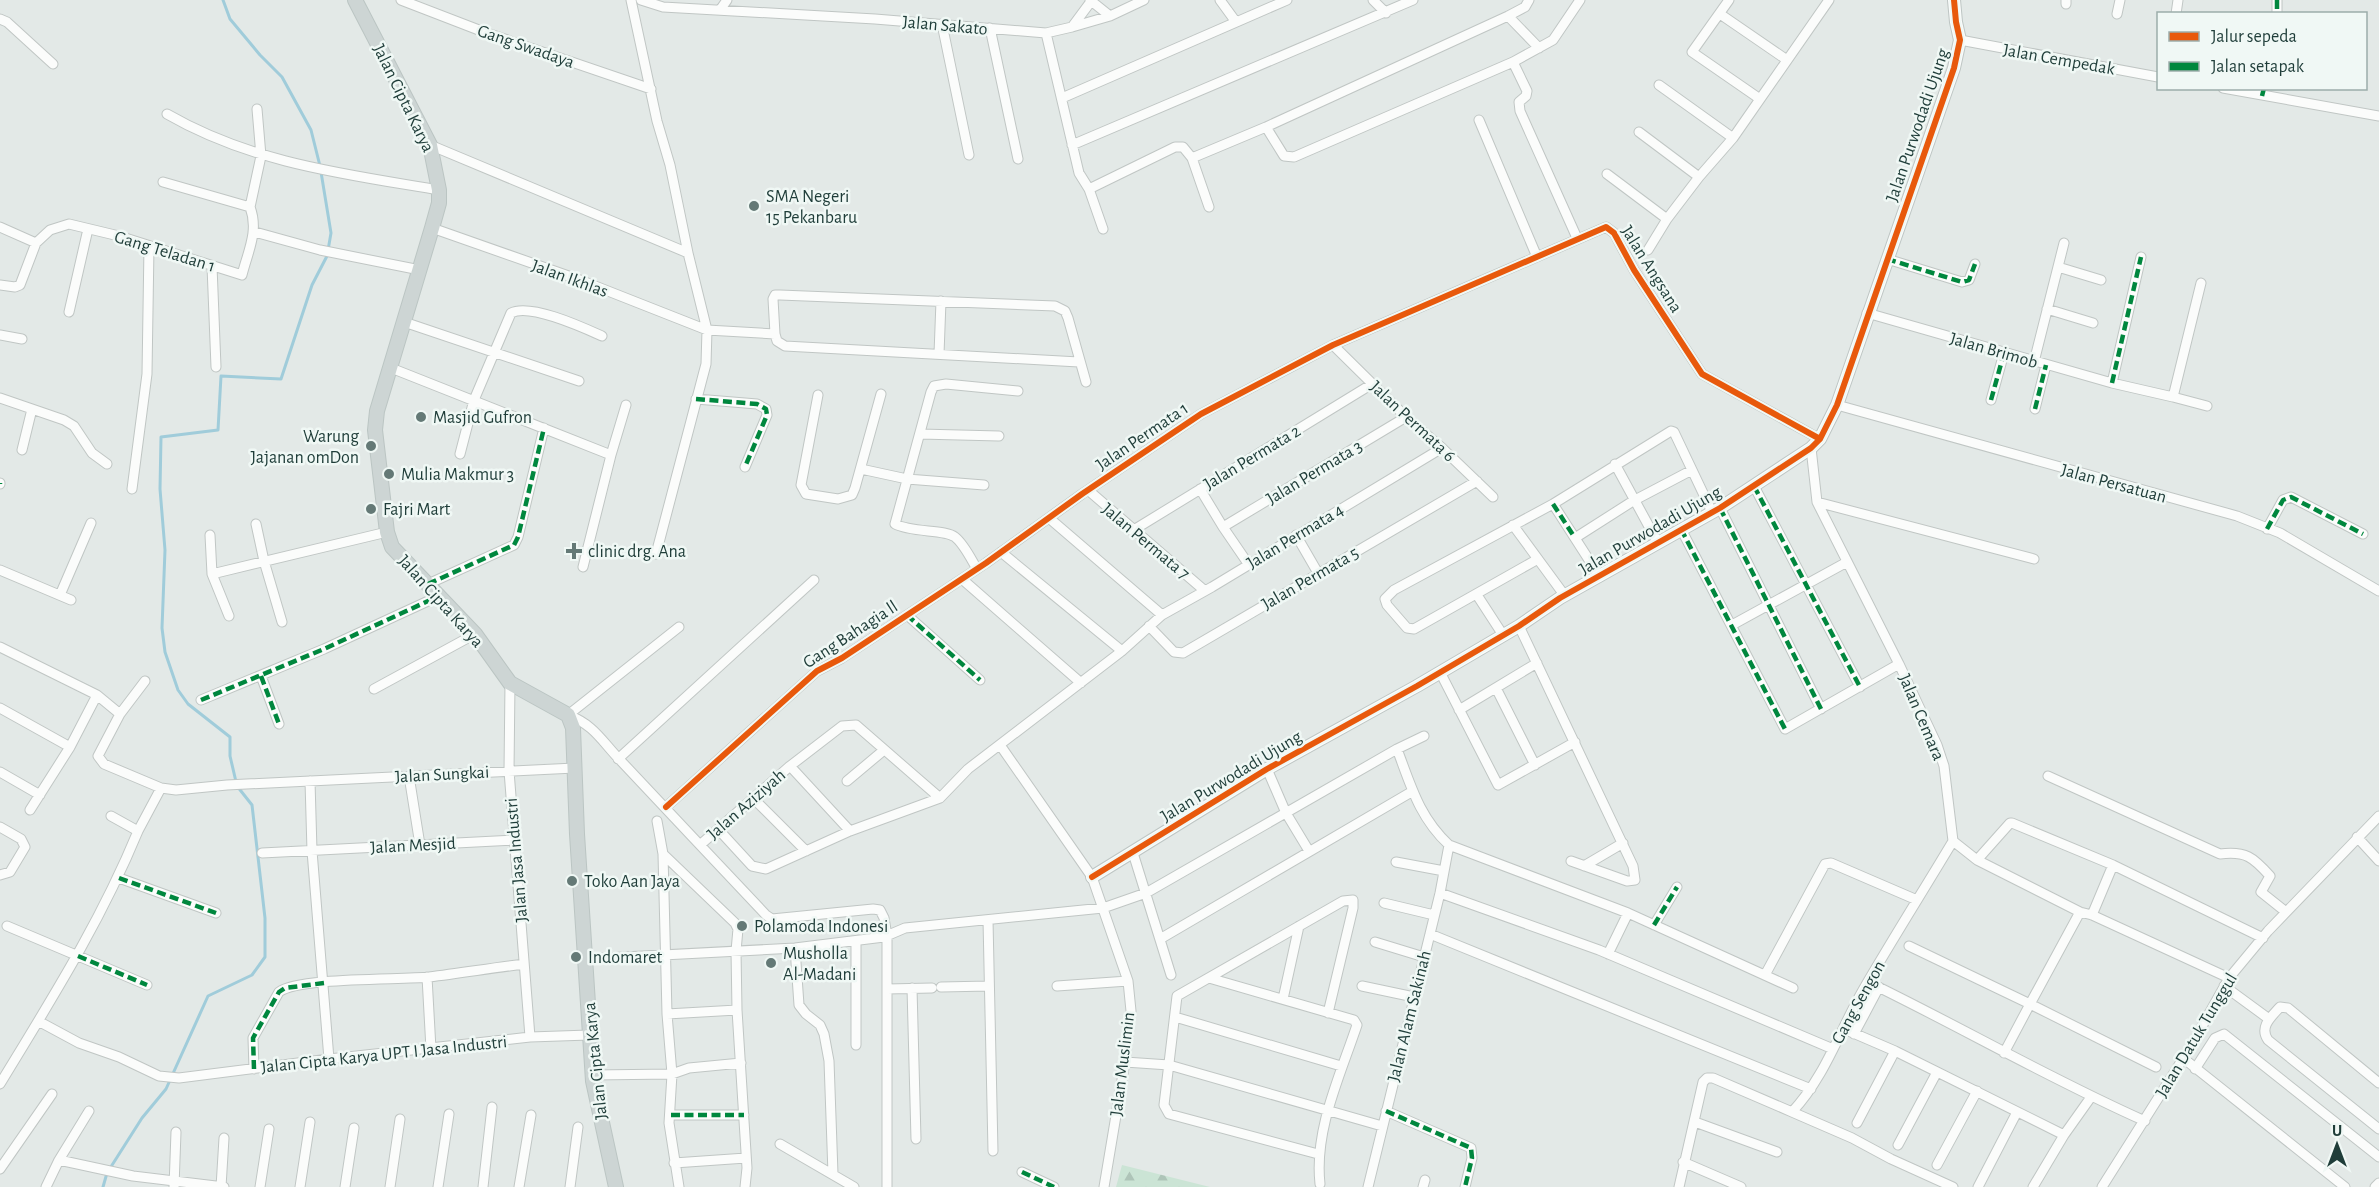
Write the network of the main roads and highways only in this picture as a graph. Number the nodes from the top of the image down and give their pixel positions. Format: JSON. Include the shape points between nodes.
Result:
{"nodes":[{"id":1,"x":355,"y":0,"type":"edge"},
{"id":2,"x":616,"y":1187,"type":"edge"}],
"edges":[{"from":1,"to":2,"type":"main road","name":"Jalan Cipta Karya","via":[[430,145],[439,190],[432,228],[377,411],[375,430],[387,532],[392,547],[474,634],[510,683],[568,715],[573,728],[589,1035],[607,1154]]}]}
